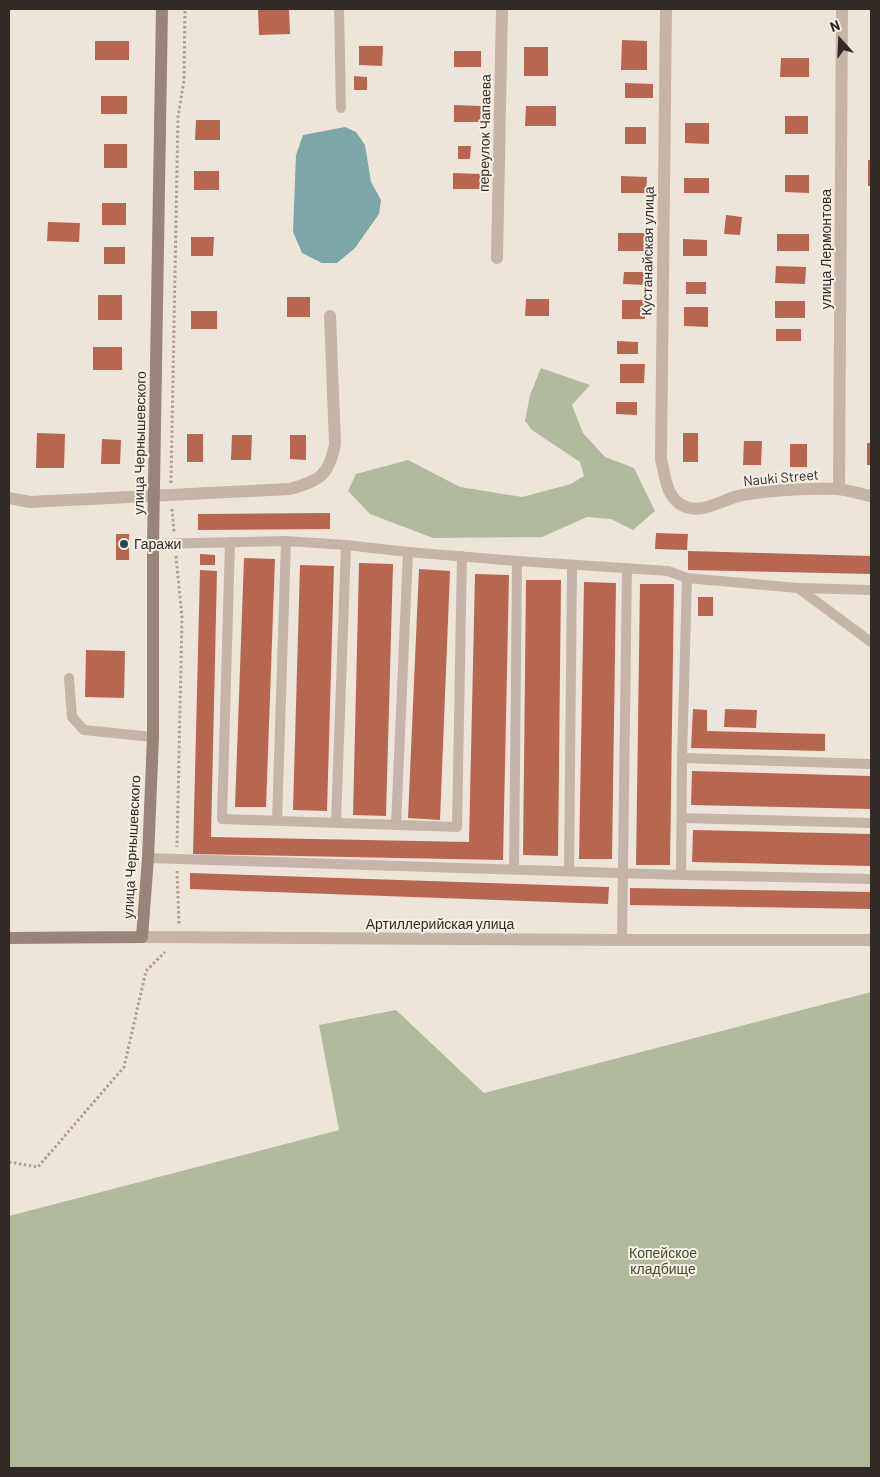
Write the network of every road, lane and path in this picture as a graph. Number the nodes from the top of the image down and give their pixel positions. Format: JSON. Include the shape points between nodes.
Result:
{"nodes":[{"id":1,"x":162,"y":9,"type":"edge"},
{"id":2,"x":185,"y":9,"type":"edge"},
{"id":3,"x":339,"y":9,"type":"edge"},
{"id":4,"x":502,"y":9,"type":"edge"},
{"id":5,"x":666,"y":9,"type":"edge"},
{"id":6,"x":842,"y":9,"type":"edge"},
{"id":7,"x":341,"y":108,"type":"dead end"},
{"id":8,"x":497,"y":258,"type":"dead end"},
{"id":9,"x":330,"y":316,"type":"dead end"},
{"id":10,"x":839,"y":489,"type":"junction"},
{"id":11,"x":669,"y":494,"type":"joint"},
{"id":12,"x":170,"y":495,"type":"junction"},
{"id":13,"x":154,"y":496,"type":"junction"},
{"id":14,"x":871,"y":496,"type":"edge"},
{"id":15,"x":9,"y":498,"type":"edge"},
{"id":16,"x":230,"y":542,"type":"junction"},
{"id":17,"x":286,"y":542,"type":"junction"},
{"id":18,"x":175,"y":543,"type":"junction"},
{"id":19,"x":153,"y":544,"type":"junction"},
{"id":20,"x":346,"y":544,"type":"junction"},
{"id":21,"x":408,"y":552,"type":"junction"},
{"id":22,"x":462,"y":556,"type":"junction"},
{"id":23,"x":517,"y":561,"type":"junction"},
{"id":24,"x":572,"y":565,"type":"junction"},
{"id":25,"x":627,"y":568,"type":"junction"},
{"id":26,"x":687,"y":578,"type":"junction"},
{"id":27,"x":798,"y":588,"type":"junction"},
{"id":28,"x":871,"y":590,"type":"edge"},
{"id":29,"x":871,"y":642,"type":"edge"},
{"id":30,"x":69,"y":678,"type":"dead end"},
{"id":31,"x":153,"y":737,"type":"junction"},
{"id":32,"x":682,"y":758,"type":"junction"},
{"id":33,"x":871,"y":764,"type":"edge"},
{"id":34,"x":682,"y":818,"type":"junction"},
{"id":35,"x":277,"y":821,"type":"junction"},
{"id":36,"x":336,"y":823,"type":"junction"},
{"id":37,"x":871,"y":823,"type":"edge"},
{"id":38,"x":396,"y":825,"type":"junction"},
{"id":39,"x":148,"y":858,"type":"junction"},
{"id":40,"x":177,"y":860,"type":"junction"},
{"id":41,"x":514,"y":870,"type":"junction"},
{"id":42,"x":568,"y":871,"type":"junction"},
{"id":43,"x":622,"y":872,"type":"junction"},
{"id":44,"x":681,"y":875,"type":"junction"},
{"id":45,"x":871,"y":879,"type":"edge"},
{"id":46,"x":142,"y":937,"type":"junction"},
{"id":47,"x":180,"y":937,"type":"junction"},
{"id":48,"x":9,"y":938,"type":"edge"},
{"id":49,"x":622,"y":940,"type":"junction"},
{"id":50,"x":871,"y":940,"type":"edge"},
{"id":51,"x":9,"y":1162,"type":"edge"}],
"edges":[{"from":1,"to":13,"type":"street","name":"улица Чернышевского"},
{"from":2,"to":12,"type":"path","via":[[184,80],[178,117]]},
{"from":3,"to":7,"type":"lane"},
{"from":4,"to":8,"type":"street","name":"переулок Чапаева"},
{"from":5,"to":11,"type":"street","name":"Кустанайская улица","via":[[661,459]]},
{"from":6,"to":10,"type":"street","name":"улица Лермонтова"},
{"from":9,"to":12,"type":"street","via":[[335,444],[331,463],[321,477],[290,489]]},
{"from":10,"to":11,"type":"street","name":"Nauki Street","via":[[741,496],[704,508],[680,504]]},
{"from":10,"to":14,"type":"street","name":"Nauki Street"},
{"from":12,"to":13,"type":"street"},
{"from":12,"to":18,"type":"path"},
{"from":13,"to":15,"type":"street","via":[[30,502]]},
{"from":13,"to":19,"type":"street","name":"улица Чернышевского"},
{"from":16,"to":17,"type":"lane"},
{"from":16,"to":18,"type":"lane"},
{"from":16,"to":35,"type":"lane","via":[[222,820]]},
{"from":17,"to":20,"type":"lane"},
{"from":17,"to":35,"type":"lane"},
{"from":18,"to":19,"type":"lane"},
{"from":18,"to":40,"type":"path","via":[[182,618]]},
{"from":19,"to":31,"type":"street","name":"улица Чернышевского"},
{"from":20,"to":21,"type":"lane"},
{"from":20,"to":36,"type":"lane"},
{"from":21,"to":22,"type":"lane"},
{"from":21,"to":38,"type":"lane"},
{"from":22,"to":23,"type":"lane"},
{"from":22,"to":38,"type":"lane","via":[[457,827]]},
{"from":23,"to":24,"type":"lane"},
{"from":23,"to":41,"type":"lane"},
{"from":24,"to":25,"type":"lane"},
{"from":24,"to":42,"type":"lane"},
{"from":25,"to":26,"type":"lane","via":[[668,571]]},
{"from":25,"to":43,"type":"lane"},
{"from":26,"to":27,"type":"lane"},
{"from":26,"to":32,"type":"lane"},
{"from":27,"to":28,"type":"lane"},
{"from":27,"to":29,"type":"lane"},
{"from":30,"to":31,"type":"lane","via":[[72,717],[84,730]]},
{"from":31,"to":39,"type":"street","name":"улица Чернышевского"},
{"from":32,"to":33,"type":"lane"},
{"from":32,"to":34,"type":"lane"},
{"from":34,"to":37,"type":"lane"},
{"from":34,"to":44,"type":"lane"},
{"from":35,"to":36,"type":"lane"},
{"from":36,"to":38,"type":"lane"},
{"from":39,"to":40,"type":"lane"},
{"from":39,"to":46,"type":"street","name":"улица Чернышевского"},
{"from":40,"to":41,"type":"lane"},
{"from":40,"to":47,"type":"path"},
{"from":41,"to":42,"type":"lane"},
{"from":42,"to":43,"type":"lane"},
{"from":43,"to":44,"type":"lane"},
{"from":43,"to":49,"type":"lane"},
{"from":44,"to":45,"type":"lane"},
{"from":46,"to":47,"type":"street","name":"Артиллерийская улица"},
{"from":46,"to":48,"type":"street","name":"Артиллерийская улица"},
{"from":47,"to":49,"type":"street","name":"Артиллерийская улица"},
{"from":47,"to":51,"type":"path","via":[[146,971],[124,1068],[38,1167]]},
{"from":49,"to":50,"type":"street","name":"Артиллерийская улица"}]}
